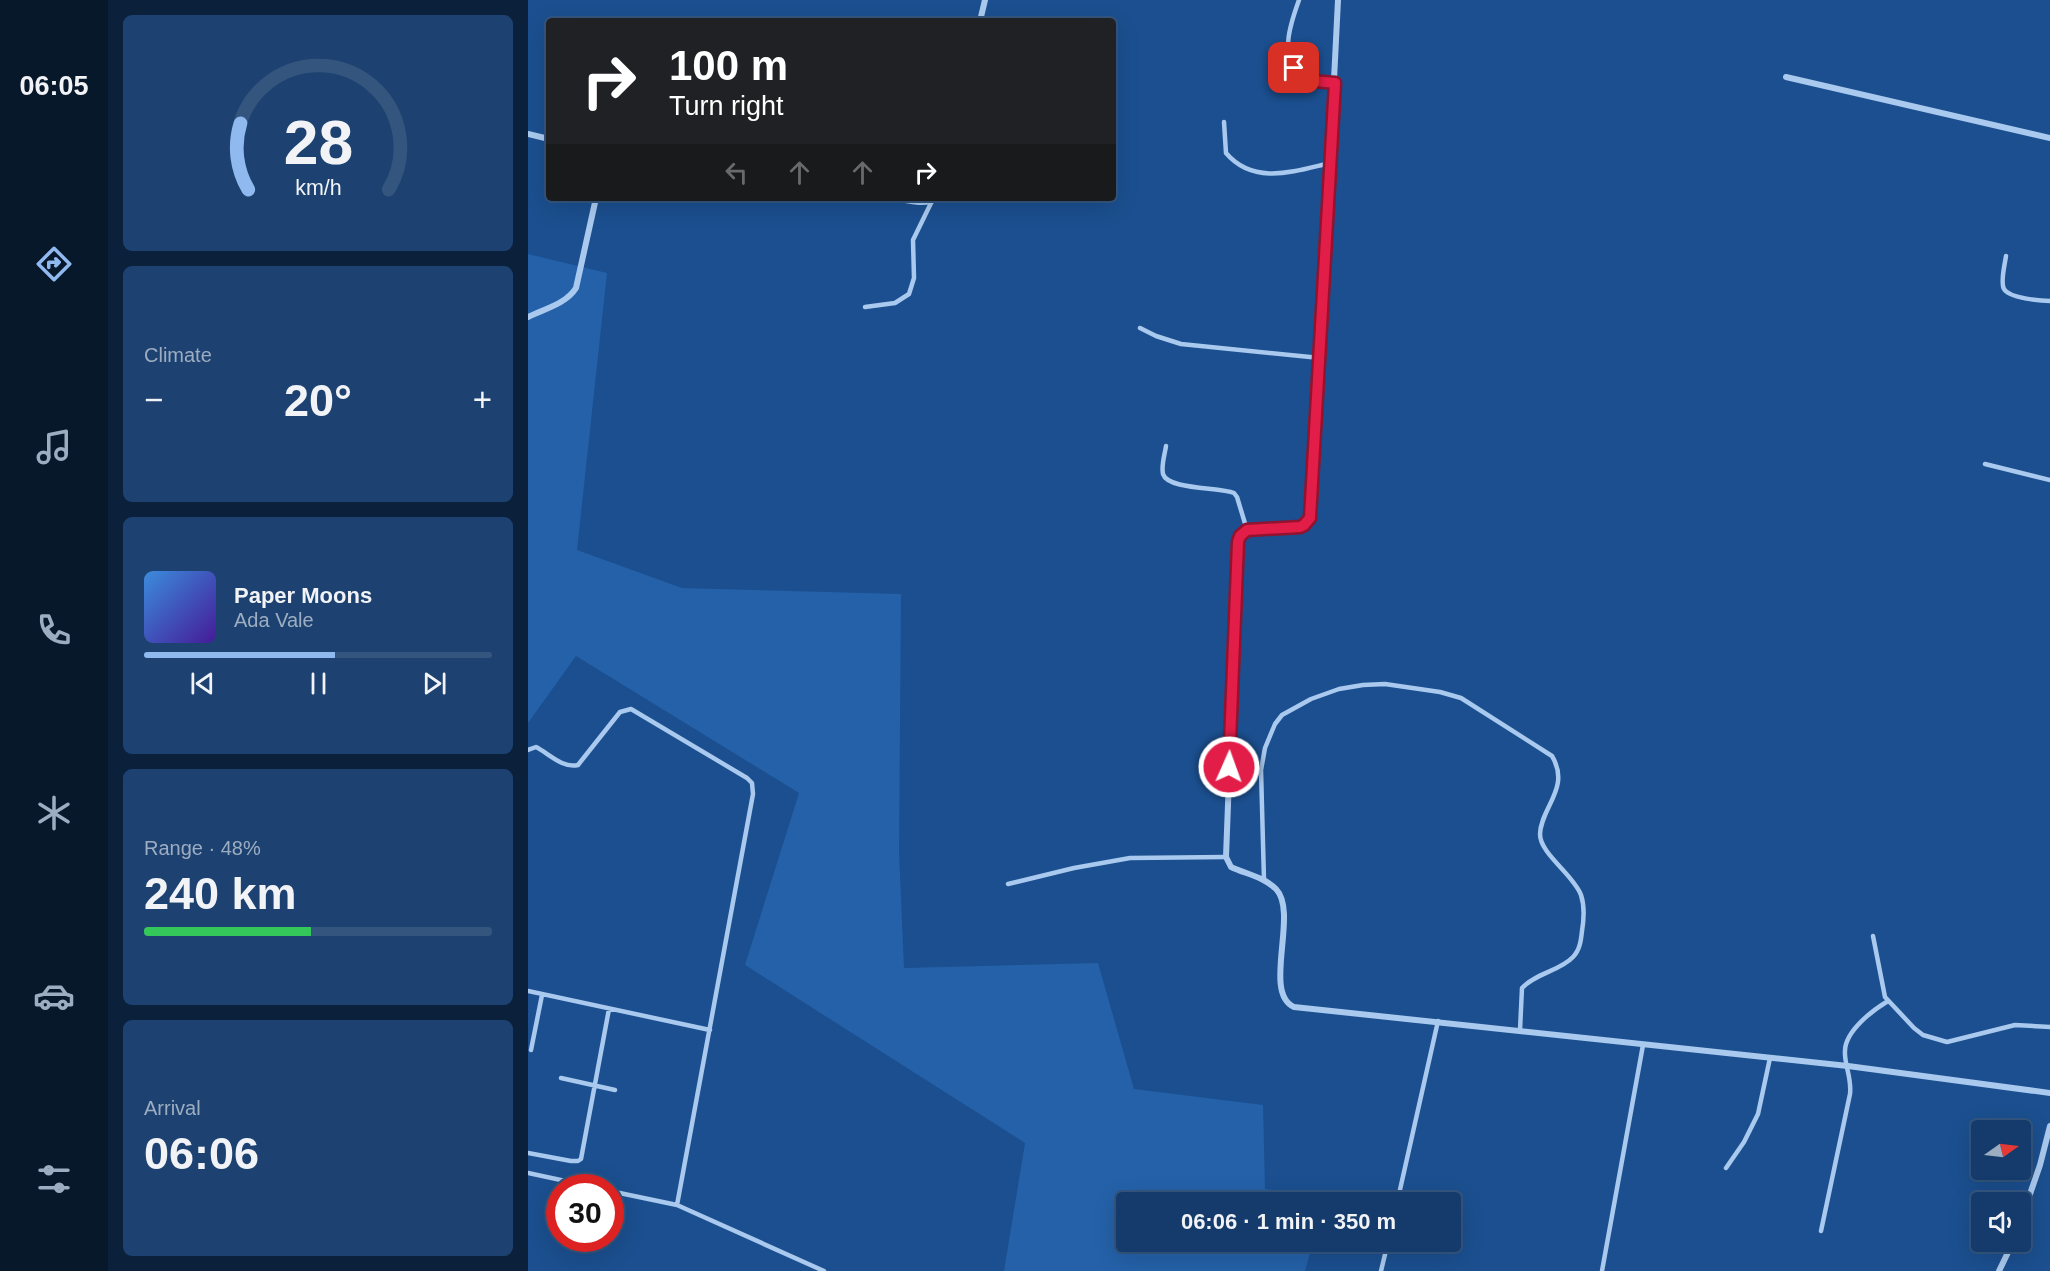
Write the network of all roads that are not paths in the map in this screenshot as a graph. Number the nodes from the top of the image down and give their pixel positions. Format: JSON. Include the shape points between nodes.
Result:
{"nodes":[{"id":1,"x":984,"y":0,"type":"edge"},
{"id":2,"x":1299,"y":0,"type":"edge"},
{"id":3,"x":1338,"y":0,"type":"edge"},
{"id":4,"x":981,"y":18,"type":"edge"},
{"id":5,"x":1786,"y":77,"type":"dead end"},
{"id":6,"x":1335,"y":83,"type":"junction"},
{"id":7,"x":1224,"y":122,"type":"dead end"},
{"id":8,"x":528,"y":134,"type":"edge"},
{"id":9,"x":546,"y":138,"type":"edge"},
{"id":10,"x":2050,"y":138,"type":"edge"},
{"id":11,"x":1330,"y":163,"type":"junction"},
{"id":12,"x":595,"y":201,"type":"edge"},
{"id":13,"x":934,"y":201,"type":"edge"},
{"id":14,"x":2006,"y":256,"type":"dead end"},
{"id":15,"x":2050,"y":301,"type":"edge"},
{"id":16,"x":865,"y":307,"type":"dead end"},
{"id":17,"x":528,"y":316,"type":"edge"},
{"id":18,"x":1140,"y":328,"type":"dead end"},
{"id":19,"x":1320,"y":358,"type":"junction"},
{"id":20,"x":1166,"y":446,"type":"dead end"},
{"id":21,"x":1985,"y":464,"type":"dead end"},
{"id":22,"x":2050,"y":480,"type":"edge"},
{"id":23,"x":1247,"y":530,"type":"junction"},
{"id":24,"x":528,"y":750,"type":"edge"},
{"id":25,"x":1226,"y":857,"type":"junction"},
{"id":26,"x":1264,"y":880,"type":"junction"},
{"id":27,"x":1008,"y":884,"type":"dead end"},
{"id":28,"x":1873,"y":936,"type":"dead end"},
{"id":29,"x":528,"y":991,"type":"edge"},
{"id":30,"x":542,"y":995,"type":"junction"},
{"id":31,"x":1888,"y":1001,"type":"junction"},
{"id":32,"x":609,"y":1009,"type":"junction"},
{"id":33,"x":1438,"y":1021,"type":"junction"},
{"id":34,"x":2050,"y":1027,"type":"edge"},
{"id":35,"x":710,"y":1030,"type":"junction"},
{"id":36,"x":1520,"y":1030,"type":"junction"},
{"id":37,"x":1643,"y":1045,"type":"junction"},
{"id":38,"x":531,"y":1050,"type":"dead end"},
{"id":39,"x":1770,"y":1058,"type":"junction"},
{"id":40,"x":1848,"y":1066,"type":"junction"},
{"id":41,"x":561,"y":1078,"type":"dead end"},
{"id":42,"x":594,"y":1086,"type":"junction"},
{"id":43,"x":615,"y":1090,"type":"dead end"},
{"id":44,"x":2050,"y":1093,"type":"edge"},
{"id":45,"x":2050,"y":1126,"type":"edge"},
{"id":46,"x":528,"y":1153,"type":"edge"},
{"id":47,"x":1725,"y":1168,"type":"dead end"},
{"id":48,"x":528,"y":1173,"type":"edge"},
{"id":49,"x":546,"y":1177,"type":"edge"},
{"id":50,"x":1399,"y":1192,"type":"edge"},
{"id":51,"x":2031,"y":1192,"type":"edge"},
{"id":52,"x":624,"y":1194,"type":"edge"},
{"id":53,"x":676,"y":1205,"type":"junction"},
{"id":54,"x":1821,"y":1231,"type":"dead end"},
{"id":55,"x":1386,"y":1252,"type":"edge"},
{"id":56,"x":2008,"y":1252,"type":"edge"},
{"id":57,"x":824,"y":1271,"type":"edge"},
{"id":58,"x":1381,"y":1271,"type":"edge"},
{"id":59,"x":1602,"y":1271,"type":"edge"},
{"id":60,"x":1999,"y":1271,"type":"edge"}],
"edges":[{"from":1,"to":4,"type":"street"},
{"from":2,"to":6,"type":"lane","via":[[1287,34],[1294,68],[1307,80]]},
{"from":3,"to":6,"type":"street"},
{"from":5,"to":10,"type":"street"},
{"from":6,"to":11,"type":"street"},
{"from":7,"to":11,"type":"lane","via":[[1227,153],[1258,173],[1276,174]]},
{"from":8,"to":9,"type":"street"},
{"from":11,"to":19,"type":"street"},
{"from":12,"to":17,"type":"street","via":[[576,288],[558,304]]},
{"from":13,"to":16,"type":"lane","via":[[913,240],[914,278],[909,294],[895,303]]},
{"from":14,"to":15,"type":"lane","via":[[2003,285],[2007,292]]},
{"from":18,"to":19,"type":"lane","via":[[1181,344]]},
{"from":19,"to":23,"type":"street","via":[[1310,518],[1300,527]]},
{"from":20,"to":23,"type":"lane","via":[[1166,479],[1234,493]]},
{"from":21,"to":22,"type":"lane"},
{"from":23,"to":25,"type":"street","via":[[1238,542]]},
{"from":24,"to":35,"type":"lane","via":[[536,747],[573,767],[620,712],[631,709],[750,780],[753,794]]},
{"from":25,"to":26,"type":"street","via":[[1231,867]]},
{"from":25,"to":27,"type":"lane","via":[[1130,858]]},
{"from":26,"to":33,"type":"street","via":[[1279,892],[1283,904],[1281,990],[1286,1002]]},
{"from":26,"to":36,"type":"lane","via":[[1261,770],[1269,734],[1282,715],[1339,689],[1362,685],[1385,684],[1461,698],[1552,756],[1558,777],[1540,837],[1574,881],[1584,908],[1579,949],[1574,956],[1522,988]]},
{"from":28,"to":31,"type":"lane"},
{"from":29,"to":30,"type":"lane"},
{"from":30,"to":32,"type":"lane"},
{"from":30,"to":38,"type":"lane"},
{"from":31,"to":34,"type":"lane","via":[[1923,1035],[1947,1042],[2015,1025]]},
{"from":31,"to":40,"type":"lane","via":[[1862,1020],[1847,1041]]},
{"from":32,"to":35,"type":"lane"},
{"from":32,"to":42,"type":"lane"},
{"from":33,"to":36,"type":"street"},
{"from":33,"to":50,"type":"lane"},
{"from":35,"to":53,"type":"lane"},
{"from":36,"to":37,"type":"street"},
{"from":37,"to":39,"type":"street"},
{"from":37,"to":59,"type":"lane"},
{"from":39,"to":40,"type":"street"},
{"from":39,"to":47,"type":"lane","via":[[1758,1114]]},
{"from":40,"to":44,"type":"street"},
{"from":40,"to":54,"type":"lane","via":[[1850,1094]]},
{"from":41,"to":42,"type":"lane"},
{"from":42,"to":43,"type":"lane"},
{"from":42,"to":46,"type":"lane","via":[[579,1160]]},
{"from":45,"to":51,"type":"street"},
{"from":48,"to":49,"type":"lane"},
{"from":52,"to":53,"type":"lane"},
{"from":53,"to":57,"type":"lane"},
{"from":55,"to":58,"type":"lane"},
{"from":56,"to":60,"type":"street"}]}
